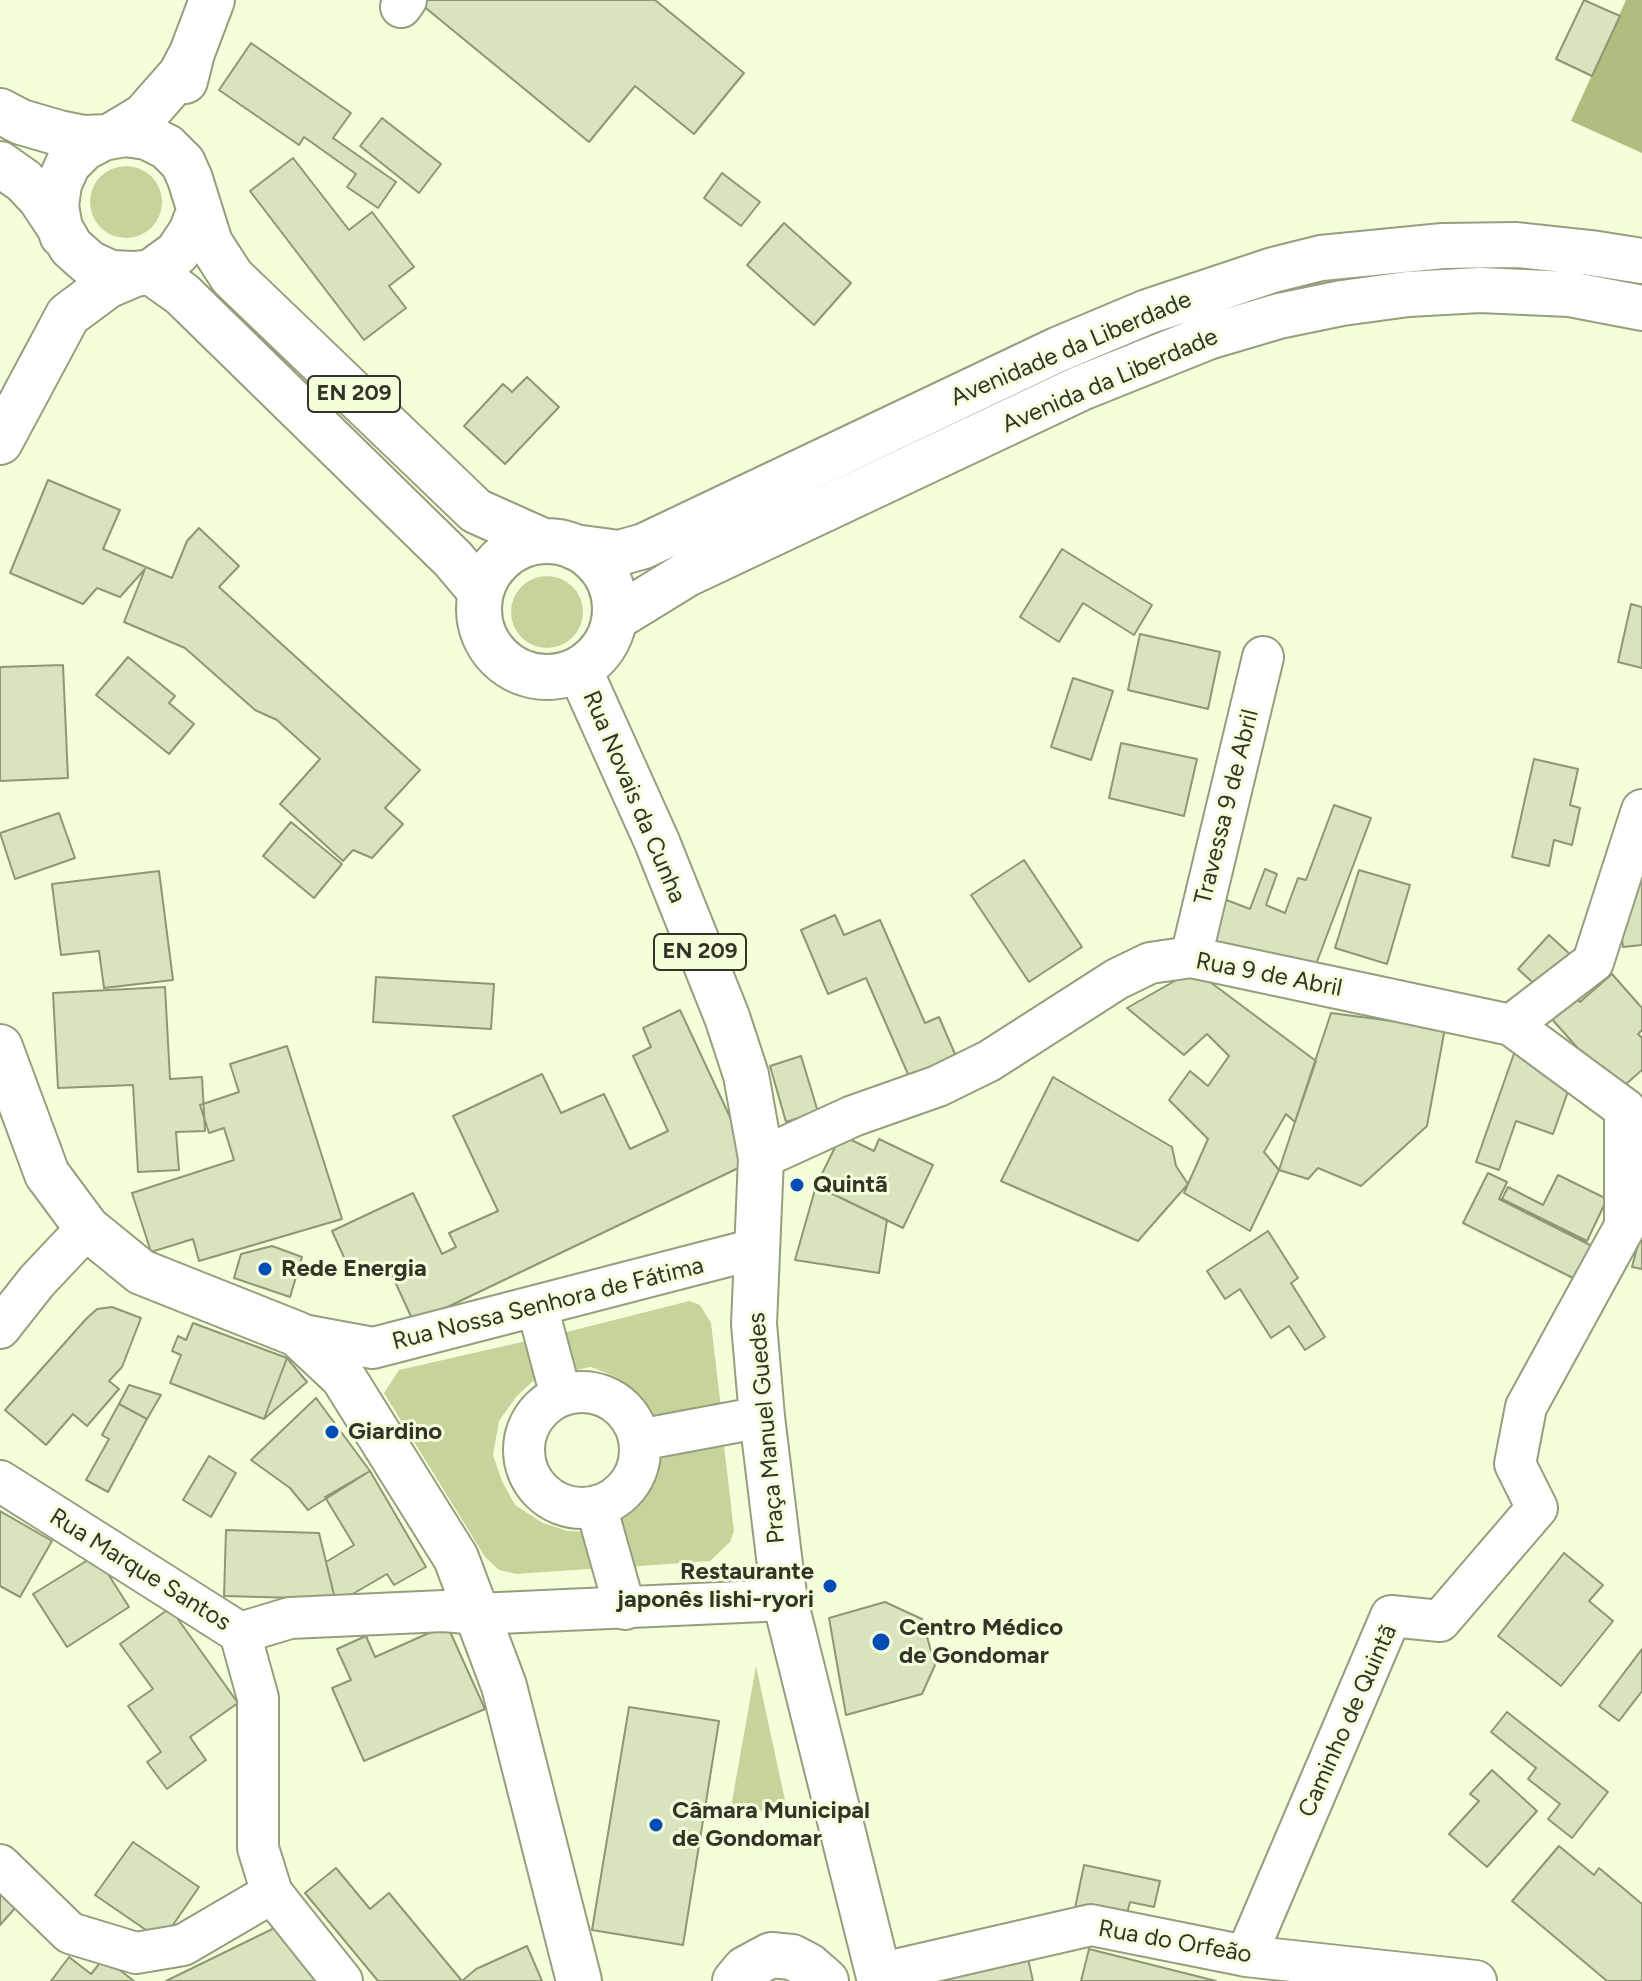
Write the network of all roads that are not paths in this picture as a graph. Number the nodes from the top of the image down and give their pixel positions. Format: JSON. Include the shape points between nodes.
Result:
{"nodes":[{"id":1,"x":212,"y":0,"type":"edge"},
{"id":2,"x":192,"y":53,"type":"junction"},
{"id":3,"x":0,"y":111,"type":"edge"},
{"id":4,"x":109,"y":137,"type":"junction"},
{"id":5,"x":0,"y":164,"type":"edge"},
{"id":6,"x":193,"y":193,"type":"junction"},
{"id":7,"x":60,"y":228,"type":"junction"},
{"id":8,"x":1642,"y":261,"type":"edge"},
{"id":9,"x":143,"y":273,"type":"junction"},
{"id":10,"x":1642,"y":308,"type":"edge"},
{"id":11,"x":58,"y":331,"type":"junction"},
{"id":12,"x":0,"y":442,"type":"edge"},
{"id":13,"x":558,"y":544,"type":"junction"},
{"id":14,"x":480,"y":591,"type":"junction"},
{"id":15,"x":617,"y":617,"type":"junction"},
{"id":16,"x":1263,"y":657,"type":"dead end"},
{"id":17,"x":580,"y":671,"type":"junction"},
{"id":18,"x":1642,"y":810,"type":"edge"},
{"id":19,"x":1191,"y":957,"type":"junction"},
{"id":20,"x":1511,"y":1025,"type":"junction"},
{"id":21,"x":0,"y":1047,"type":"edge"},
{"id":22,"x":761,"y":1158,"type":"junction"},
{"id":23,"x":87,"y":1228,"type":"junction"},
{"id":24,"x":759,"y":1248,"type":"junction"},
{"id":25,"x":537,"y":1306,"type":"junction"},
{"id":26,"x":0,"y":1328,"type":"edge"},
{"id":27,"x":297,"y":1334,"type":"junction"},
{"id":28,"x":561,"y":1396,"type":"junction"},
{"id":29,"x":762,"y":1417,"type":"junction"},
{"id":30,"x":639,"y":1440,"type":"junction"},
{"id":31,"x":0,"y":1481,"type":"edge"},
{"id":32,"x":596,"y":1506,"type":"junction"},
{"id":33,"x":785,"y":1600,"type":"junction"},
{"id":34,"x":625,"y":1609,"type":"junction"},
{"id":35,"x":477,"y":1614,"type":"junction"},
{"id":36,"x":240,"y":1633,"type":"junction"},
{"id":37,"x":0,"y":1865,"type":"edge"},
{"id":38,"x":272,"y":1893,"type":"junction"},
{"id":39,"x":1246,"y":1956,"type":"junction"},
{"id":40,"x":879,"y":1978,"type":"edge"},
{"id":41,"x":342,"y":1981,"type":"edge"},
{"id":42,"x":579,"y":1981,"type":"edge"},
{"id":43,"x":735,"y":1981,"type":"edge"},
{"id":44,"x":826,"y":1981,"type":"edge"},
{"id":45,"x":1476,"y":1981,"type":"edge"}],
"edges":[{"from":1,"to":2,"type":"main road"},
{"from":2,"to":4,"type":"main road","via":[[144,116]]},
{"from":2,"to":6,"type":"main road","via":[[181,108],[182,150]]},
{"from":3,"to":4,"type":"main road","via":[[59,133]]},
{"from":4,"to":6,"type":"main road","via":[[147,137],[167,147],[183,163]]},
{"from":4,"to":7,"type":"main road","via":[[84,148],[68,164],[56,206]]},
{"from":5,"to":7,"type":"main road","via":[[32,190]]},
{"from":6,"to":9,"type":"main road","via":[[191,232],[177,253]]},
{"from":6,"to":13,"type":"main road","number":"EN 209","via":[[210,243],[232,277],[453,490],[476,511]]},
{"from":7,"to":9,"type":"main road","via":[[89,263],[111,273]]},
{"from":7,"to":11,"type":"main road","via":[[68,278]]},
{"from":8,"to":13,"type":"main road","name":"Avenidade da Liberdade","via":[[1517,245],[1443,246],[1321,258],[1273,270],[1147,312],[1059,349],[644,546],[619,553]]},
{"from":9,"to":11,"type":"main road","via":[[86,300]]},
{"from":9,"to":14,"type":"main road","number":"EN 209","via":[[182,294]]},
{"from":10,"to":15,"type":"main road","name":"Avenida da Liberdade","via":[[1569,294],[1408,294],[1279,316],[1208,337],[1081,388],[729,554]]},
{"from":11,"to":12,"type":"main road"},
{"from":13,"to":14,"type":"main road","via":[[526,543],[507,553],[491,568]]},
{"from":13,"to":15,"type":"main road","via":[[588,554],[603,570],[614,591]]},
{"from":14,"to":17,"type":"main road","via":[[482,632],[510,667],[532,677]]},
{"from":15,"to":17,"type":"main road","via":[[597,657]]},
{"from":16,"to":19,"type":"street","name":"Travessa 9 de Abril"},
{"from":17,"to":22,"type":"main road","name":"Rua Novais da Cunha","number":"EN 209","via":[[657,842],[727,1017],[746,1075]]},
{"from":18,"to":20,"type":"street","via":[[1593,962]]},
{"from":19,"to":20,"type":"street","name":"Rua 9 de Abril"},
{"from":19,"to":22,"type":"street","name":"Rua 9 de Abril","via":[[1139,968],[989,1061]]},
{"from":20,"to":39,"type":"street","name":"Caminho de Quintã","via":[[1625,1109],[1625,1226],[1526,1407],[1515,1464],[1537,1508],[1440,1621],[1391,1616]]},
{"from":21,"to":23,"type":"main road","name":"Rua Nossa Senhora de Fátima","via":[[47,1174]]},
{"from":22,"to":24,"type":"main road","name":"Rua Novais da Cunha","number":"EN 209"},
{"from":23,"to":26,"type":"street"},
{"from":23,"to":27,"type":"main road","name":"Rua Nossa Senhora de Fátima","via":[[141,1272]]},
{"from":24,"to":25,"type":"street","name":"Rua Nossa Senhora de Fátima"},
{"from":24,"to":29,"type":"main road","name":"Praça Manuel Guedes","number":"EN 209","via":[[754,1324]]},
{"from":25,"to":27,"type":"street","name":"Rua Nossa Senhora de Fátima","via":[[373,1348]]},
{"from":25,"to":28,"type":"street"},
{"from":27,"to":35,"type":"main road","via":[[343,1377],[456,1558]]},
{"from":28,"to":30,"type":"street","via":[[586,1391],[604,1395],[633,1421]]},
{"from":28,"to":32,"type":"street","via":[[549,1401],[527,1430],[526,1468],[549,1498],[566,1506]]},
{"from":29,"to":30,"type":"street"},
{"from":29,"to":33,"type":"main road","name":"Praça Manuel Guedes","number":"EN 209"},
{"from":30,"to":32,"type":"street","via":[[633,1478],[621,1493]]},
{"from":31,"to":36,"type":"street","name":"Rua Marque Santos"},
{"from":32,"to":34,"type":"street"},
{"from":33,"to":34,"type":"street","name":"Rua Marque Santos"},
{"from":33,"to":40,"type":"main road","name":"Praça Manuel Guedes","number":"EN 209"},
{"from":34,"to":35,"type":"street","name":"Rua Marque Santos"},
{"from":35,"to":36,"type":"street","name":"Rua Marque Santos","via":[[290,1618]]},
{"from":35,"to":42,"type":"main road","via":[[504,1686]]},
{"from":36,"to":38,"type":"street","via":[[258,1698],[258,1848]]},
{"from":37,"to":38,"type":"street","via":[[70,1933],[136,1953],[183,1945]]},
{"from":38,"to":41,"type":"street"},
{"from":39,"to":40,"type":"street","name":"Rua do Orfeão","via":[[1091,1925]]},
{"from":39,"to":45,"type":"street","name":"Rua do Orfeão"},
{"from":43,"to":44,"type":"main road","via":[[771,1955],[792,1957]]}]}
